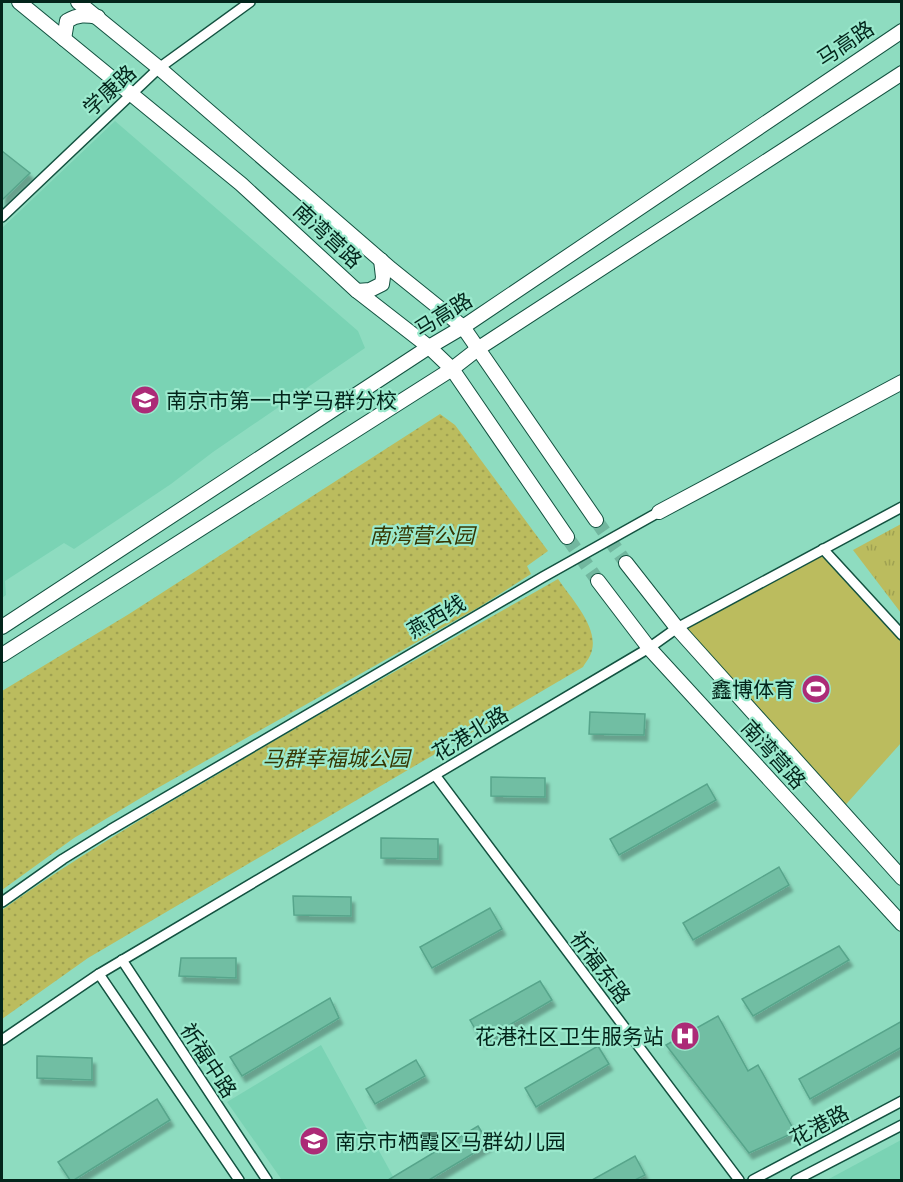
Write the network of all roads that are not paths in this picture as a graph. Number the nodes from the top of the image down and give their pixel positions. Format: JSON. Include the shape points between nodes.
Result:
{"nodes":[{"id":1,"x":19,"y":2,"type":"edge"},
{"id":2,"x":78,"y":2,"type":"edge"},
{"id":3,"x":250,"y":2,"type":"edge"},
{"id":4,"x":98,"y":17,"type":"junction"},
{"id":5,"x":902,"y":31,"type":"edge"},
{"id":6,"x":64,"y":39,"type":"junction"},
{"id":7,"x":159,"y":68,"type":"junction"},
{"id":8,"x":902,"y":73,"type":"edge"},
{"id":9,"x":132,"y":93,"type":"junction"},
{"id":10,"x":2,"y":217,"type":"edge"},
{"id":11,"x":381,"y":260,"type":"junction"},
{"id":12,"x":357,"y":291,"type":"junction"},
{"id":13,"x":463,"y":327,"type":"junction"},
{"id":14,"x":429,"y":347,"type":"junction"},
{"id":15,"x":479,"y":348,"type":"junction"},
{"id":16,"x":452,"y":369,"type":"junction"},
{"id":17,"x":902,"y":382,"type":"edge"},
{"id":18,"x":902,"y":507,"type":"edge"},
{"id":19,"x":659,"y":512,"type":"joint"},
{"id":20,"x":596,"y":519,"type":"tunnel mouth"},
{"id":21,"x":567,"y":537,"type":"tunnel mouth"},
{"id":22,"x":823,"y":549,"type":"junction"},
{"id":23,"x":626,"y":563,"type":"tunnel mouth"},
{"id":24,"x":598,"y":581,"type":"tunnel mouth"},
{"id":25,"x":2,"y":627,"type":"edge"},
{"id":26,"x":677,"y":628,"type":"junction"},
{"id":27,"x":902,"y":635,"type":"edge"},
{"id":28,"x":649,"y":648,"type":"junction"},
{"id":29,"x":2,"y":655,"type":"edge"},
{"id":30,"x":435,"y":775,"type":"junction"},
{"id":31,"x":902,"y":878,"type":"edge"},
{"id":32,"x":2,"y":902,"type":"edge"},
{"id":33,"x":902,"y":924,"type":"edge"},
{"id":34,"x":122,"y":960,"type":"junction"},
{"id":35,"x":99,"y":974,"type":"junction"},
{"id":36,"x":2,"y":1040,"type":"edge"},
{"id":37,"x":902,"y":1101,"type":"edge"},
{"id":38,"x":902,"y":1125,"type":"edge"},
{"id":39,"x":239,"y":1180,"type":"edge"},
{"id":40,"x":267,"y":1180,"type":"edge"},
{"id":41,"x":739,"y":1180,"type":"edge"},
{"id":42,"x":753,"y":1180,"type":"edge"},
{"id":43,"x":796,"y":1180,"type":"edge"}],
"edges":[{"from":1,"to":6,"type":"main road","name":"南湾营路"},
{"from":2,"to":4,"type":"main road"},
{"from":3,"to":7,"type":"street","name":"学康路"},
{"from":4,"to":6,"type":"main road","via":[[85,15],[67,21]]},
{"from":4,"to":7,"type":"main road"},
{"from":5,"to":13,"type":"main road","name":"马高路"},
{"from":6,"to":9,"type":"main road","name":"南湾营路"},
{"from":7,"to":9,"type":"street","name":"学康路"},
{"from":7,"to":11,"type":"main road"},
{"from":8,"to":15,"type":"main road"},
{"from":9,"to":10,"type":"street","name":"学康路"},
{"from":9,"to":12,"type":"main road","name":"南湾营路","via":[[242,184]]},
{"from":11,"to":12,"type":"main road","via":[[382,284]]},
{"from":11,"to":13,"type":"main road"},
{"from":12,"to":14,"type":"main road","name":"南湾营路"},
{"from":13,"to":14,"type":"main road","name":"马高路"},
{"from":13,"to":15,"type":"main road"},
{"from":14,"to":16,"type":"main road","name":"南湾营路"},
{"from":14,"to":25,"type":"main road","name":"马高路"},
{"from":15,"to":16,"type":"main road"},
{"from":15,"to":20,"type":"main road"},
{"from":16,"to":21,"type":"main road","name":"南湾营路"},
{"from":16,"to":29,"type":"main road"},
{"from":17,"to":19,"type":"main road","name":"燕西线"},
{"from":18,"to":22,"type":"street","name":"花港北路"},
{"from":19,"to":32,"type":"street","name":"燕西线","via":[[110,830]]},
{"from":22,"to":26,"type":"street","name":"花港北路"},
{"from":22,"to":27,"type":"street"},
{"from":23,"to":26,"type":"main road"},
{"from":24,"to":28,"type":"main road","name":"南湾营路"},
{"from":26,"to":28,"type":"street","name":"花港北路"},
{"from":26,"to":31,"type":"main road"},
{"from":28,"to":30,"type":"street","name":"花港北路"},
{"from":28,"to":33,"type":"main road","name":"南湾营路"},
{"from":30,"to":34,"type":"street","name":"花港北路"},
{"from":30,"to":41,"type":"street","name":"祈福东路"},
{"from":34,"to":35,"type":"street","name":"花港北路"},
{"from":34,"to":40,"type":"street","name":"祈福中路"},
{"from":35,"to":36,"type":"street","name":"花港北路"},
{"from":35,"to":39,"type":"street","name":"祈福中路"},
{"from":37,"to":42,"type":"street","name":"花港路"},
{"from":38,"to":43,"type":"street","name":"花港路"}]}
